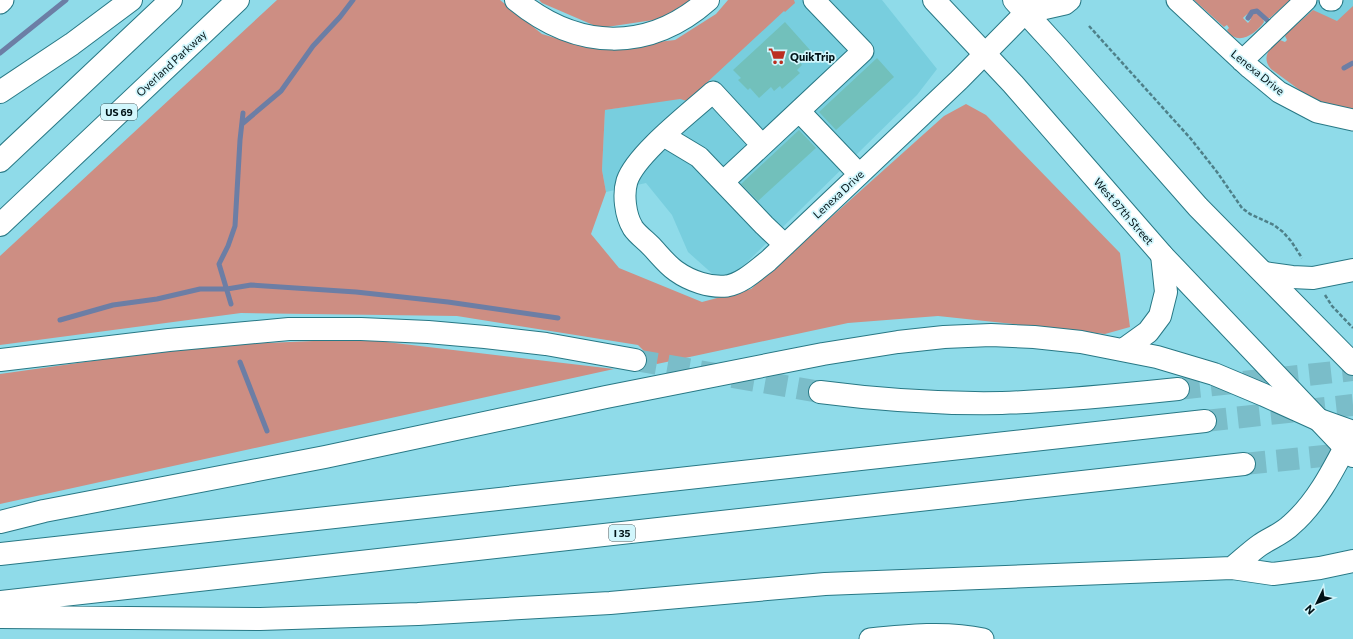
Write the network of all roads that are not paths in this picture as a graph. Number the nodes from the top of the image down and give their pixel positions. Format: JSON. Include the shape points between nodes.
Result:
{"nodes":[{"id":1,"x":3,"y":0,"type":"edge"},
{"id":2,"x":131,"y":0,"type":"edge"},
{"id":3,"x":171,"y":0,"type":"edge"},
{"id":4,"x":238,"y":0,"type":"edge"},
{"id":5,"x":516,"y":0,"type":"edge"},
{"id":6,"x":708,"y":0,"type":"edge"},
{"id":7,"x":814,"y":0,"type":"edge"},
{"id":8,"x":934,"y":0,"type":"edge"},
{"id":9,"x":1070,"y":0,"type":"edge"},
{"id":10,"x":1177,"y":0,"type":"edge"},
{"id":11,"x":1306,"y":0,"type":"edge"},
{"id":12,"x":0,"y":3,"type":"edge"},
{"id":13,"x":1024,"y":4,"type":"edge"},
{"id":14,"x":984,"y":54,"type":"junction"},
{"id":15,"x":1242,"y":61,"type":"junction"},
{"id":16,"x":0,"y":92,"type":"edge"},
{"id":17,"x":799,"y":111,"type":"junction"},
{"id":18,"x":1353,"y":120,"type":"edge"},
{"id":19,"x":664,"y":136,"type":"junction"},
{"id":20,"x":762,"y":146,"type":"junction"},
{"id":21,"x":0,"y":161,"type":"edge"},
{"id":22,"x":859,"y":174,"type":"junction"},
{"id":23,"x":722,"y":182,"type":"junction"},
{"id":24,"x":0,"y":225,"type":"edge"},
{"id":25,"x":785,"y":245,"type":"junction"},
{"id":26,"x":1162,"y":255,"type":"junction"},
{"id":27,"x":1353,"y":270,"type":"edge"},
{"id":28,"x":1264,"y":273,"type":"junction"},
{"id":29,"x":1123,"y":350,"type":"junction"},
{"id":30,"x":0,"y":360,"type":"edge"},
{"id":31,"x":635,"y":360,"type":"tunnel mouth"},
{"id":32,"x":1353,"y":364,"type":"edge"},
{"id":33,"x":1178,"y":389,"type":"tunnel mouth"},
{"id":34,"x":820,"y":392,"type":"tunnel mouth"},
{"id":35,"x":1317,"y":420,"type":"junction"},
{"id":36,"x":1205,"y":421,"type":"tunnel mouth"},
{"id":37,"x":1351,"y":440,"type":"edge"},
{"id":38,"x":1244,"y":464,"type":"tunnel mouth"},
{"id":39,"x":0,"y":522,"type":"edge"},
{"id":40,"x":0,"y":554,"type":"edge"},
{"id":41,"x":1353,"y":561,"type":"edge"},
{"id":42,"x":1232,"y":568,"type":"junction"},
{"id":43,"x":0,"y":602,"type":"edge"},
{"id":44,"x":0,"y":617,"type":"edge"},
{"id":45,"x":870,"y":639,"type":"edge"},
{"id":46,"x":983,"y":639,"type":"edge"}],
"edges":[{"from":1,"to":12,"type":"street"},
{"from":2,"to":16,"type":"main road","via":[[72,44]]},
{"from":3,"to":21,"type":"main road"},
{"from":4,"to":24,"type":"main road","name":"Overland Parkway","number":"US 69"},
{"from":5,"to":6,"type":"main road","via":[[530,12],[569,32],[611,39],[655,32],[675,24]]},
{"from":7,"to":17,"type":"street","via":[[863,51]]},
{"from":8,"to":14,"type":"main road","name":"West 87th Street"},
{"from":9,"to":13,"type":"street","via":[[1065,4]]},
{"from":10,"to":15,"type":"street","name":"Lenexa Drive"},
{"from":11,"to":15,"type":"street"},
{"from":13,"to":14,"type":"street","name":"Lenexa Drive"},
{"from":13,"to":28,"type":"main road","via":[[1063,53],[1198,207]]},
{"from":14,"to":22,"type":"street","name":"Lenexa Drive"},
{"from":14,"to":26,"type":"main road","name":"West 87th Street"},
{"from":15,"to":18,"type":"street","name":"Lenexa Drive","via":[[1279,92],[1317,112]]},
{"from":17,"to":20,"type":"street"},
{"from":17,"to":22,"type":"street"},
{"from":19,"to":20,"type":"street","via":[[713,92]]},
{"from":19,"to":23,"type":"street","via":[[699,157]]},
{"from":19,"to":25,"type":"street","name":"Lenexa Drive","via":[[633,168],[627,181],[625,207],[633,228],[675,270],[696,282],[727,286],[744,280]]},
{"from":20,"to":23,"type":"street"},
{"from":22,"to":25,"type":"street","name":"Lenexa Drive"},
{"from":23,"to":25,"type":"street"},
{"from":26,"to":29,"type":"main road","via":[[1166,292],[1160,316],[1148,332]]},
{"from":26,"to":35,"type":"main road","name":"West 87th Street"},
{"from":27,"to":28,"type":"main road","via":[[1313,278]]},
{"from":28,"to":32,"type":"main road"},
{"from":29,"to":35,"type":"main road","via":[[1214,374]]},
{"from":29,"to":39,"type":"main road","via":[[1027,336],[944,337],[898,342],[606,396],[325,457],[44,511]]},
{"from":30,"to":31,"type":"main road","via":[[169,340],[282,330],[361,329],[485,337],[546,344]]},
{"from":33,"to":34,"type":"main road","via":[[1002,403],[862,398]]},
{"from":35,"to":37,"type":"main road"},
{"from":36,"to":40,"type":"main road"},
{"from":37,"to":42,"type":"main road","via":[[1308,508],[1291,526]]},
{"from":38,"to":43,"type":"main road","number":"I 35"},
{"from":41,"to":42,"type":"main road","via":[[1273,574]]},
{"from":42,"to":44,"type":"main road","via":[[825,584],[610,603],[418,614],[260,619]]},
{"from":45,"to":46,"type":"street","via":[[930,634]]}]}
